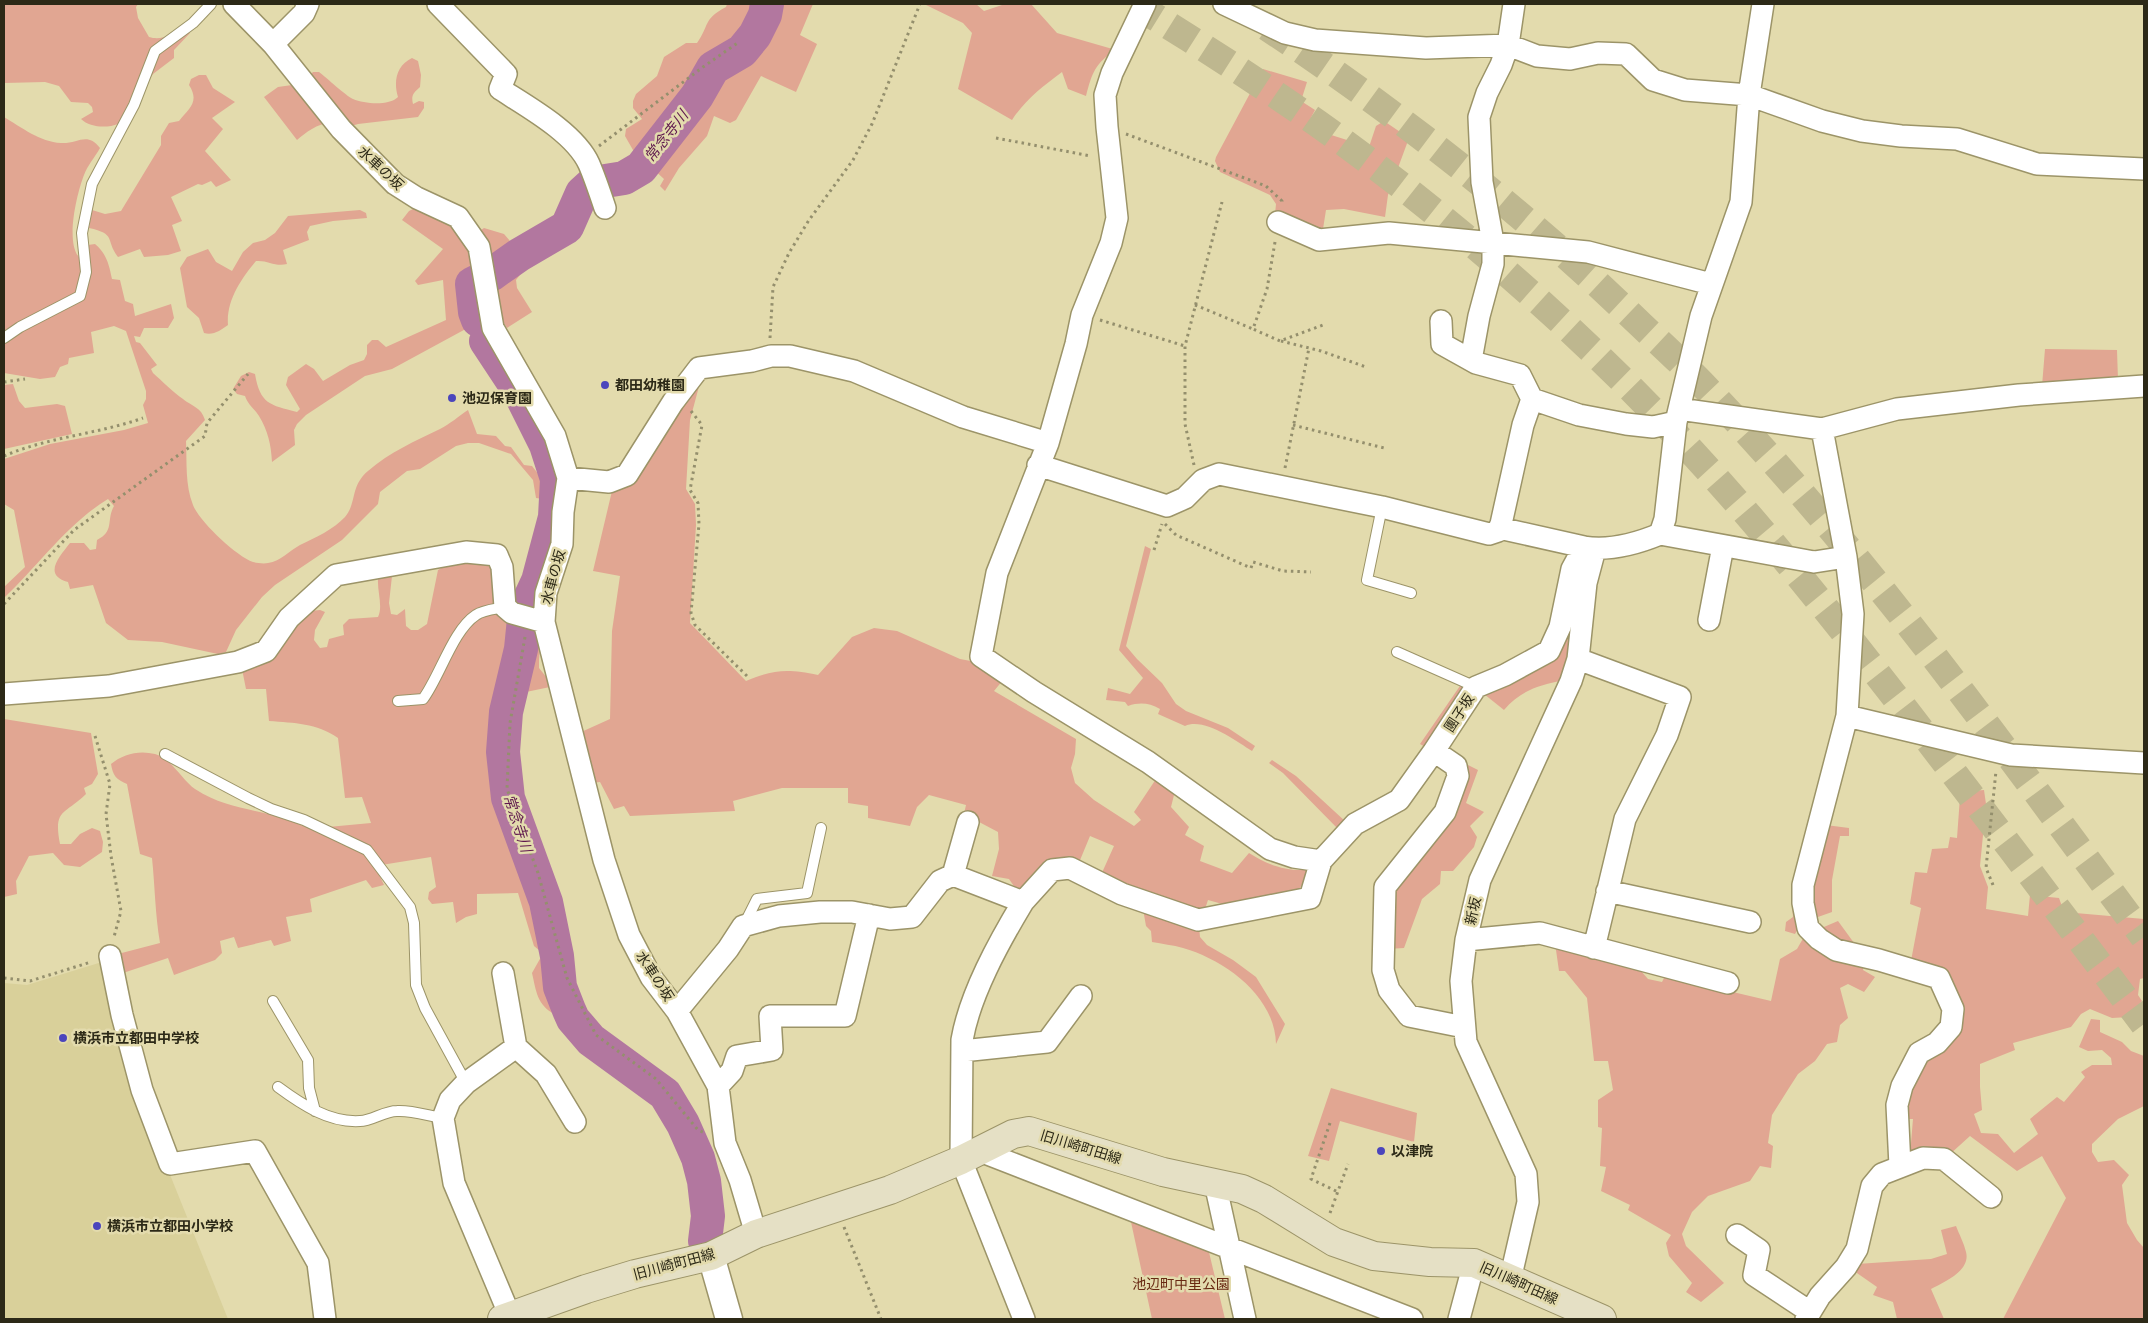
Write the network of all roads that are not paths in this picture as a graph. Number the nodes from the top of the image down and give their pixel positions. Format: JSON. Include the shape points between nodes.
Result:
{"nodes":[{"id":1,"x":211,"y":4,"type":"edge"},
{"id":2,"x":234,"y":4,"type":"edge"},
{"id":3,"x":308,"y":4,"type":"edge"},
{"id":4,"x":438,"y":4,"type":"edge"},
{"id":5,"x":1145,"y":4,"type":"edge"},
{"id":6,"x":1224,"y":4,"type":"edge"},
{"id":7,"x":1514,"y":4,"type":"edge"},
{"id":8,"x":1763,"y":4,"type":"edge"},
{"id":9,"x":273,"y":44,"type":"junction"},
{"id":10,"x":1508,"y":45,"type":"junction"},
{"id":11,"x":1750,"y":95,"type":"junction"},
{"id":12,"x":2144,"y":168,"type":"edge"},
{"id":13,"x":605,"y":208,"type":"dead end"},
{"id":14,"x":1278,"y":222,"type":"road end"},
{"id":15,"x":1494,"y":242,"type":"junction"},
{"id":16,"x":1711,"y":284,"type":"junction"},
{"id":17,"x":1441,"y":321,"type":"dead end"},
{"id":18,"x":4,"y":338,"type":"edge"},
{"id":19,"x":1471,"y":360,"type":"junction"},
{"id":20,"x":2144,"y":386,"type":"edge"},
{"id":21,"x":1532,"y":399,"type":"junction"},
{"id":22,"x":1678,"y":415,"type":"junction"},
{"id":23,"x":1822,"y":429,"type":"junction"},
{"id":24,"x":1048,"y":443,"type":"junction"},
{"id":25,"x":1038,"y":465,"type":"junction"},
{"id":26,"x":568,"y":478,"type":"junction"},
{"id":27,"x":1382,"y":507,"type":"junction"},
{"id":28,"x":1499,"y":528,"type":"junction"},
{"id":29,"x":1660,"y":534,"type":"junction"},
{"id":30,"x":1723,"y":546,"type":"junction"},
{"id":31,"x":1590,"y":548,"type":"junction"},
{"id":32,"x":1846,"y":558,"type":"junction"},
{"id":33,"x":1412,"y":593,"type":"dead end"},
{"id":34,"x":522,"y":615,"type":"junction"},
{"id":35,"x":1709,"y":620,"type":"dead end"},
{"id":36,"x":1397,"y":652,"type":"dead end"},
{"id":37,"x":1578,"y":660,"type":"junction"},
{"id":38,"x":1476,"y":687,"type":"junction"},
{"id":39,"x":4,"y":694,"type":"edge"},
{"id":40,"x":398,"y":701,"type":"dead end"},
{"id":41,"x":1847,"y":716,"type":"junction"},
{"id":42,"x":1434,"y":752,"type":"junction"},
{"id":43,"x":165,"y":754,"type":"dead end"},
{"id":44,"x":2144,"y":763,"type":"edge"},
{"id":45,"x":968,"y":822,"type":"dead end"},
{"id":46,"x":821,"y":828,"type":"dead end"},
{"id":47,"x":1321,"y":861,"type":"junction"},
{"id":48,"x":953,"y":875,"type":"junction"},
{"id":49,"x":1607,"y":891,"type":"junction"},
{"id":50,"x":1023,"y":902,"type":"junction"},
{"id":51,"x":869,"y":915,"type":"junction"},
{"id":52,"x":1750,"y":922,"type":"dead end"},
{"id":53,"x":743,"y":926,"type":"junction"},
{"id":54,"x":1466,"y":940,"type":"junction"},
{"id":55,"x":1594,"y":948,"type":"junction"},
{"id":56,"x":110,"y":956,"type":"road end"},
{"id":57,"x":503,"y":973,"type":"dead end"},
{"id":58,"x":1728,"y":983,"type":"dead end"},
{"id":59,"x":1081,"y":996,"type":"dead end"},
{"id":60,"x":273,"y":1001,"type":"dead end"},
{"id":61,"x":677,"y":1011,"type":"junction"},
{"id":62,"x":1464,"y":1027,"type":"junction"},
{"id":63,"x":516,"y":1047,"type":"junction"},
{"id":64,"x":962,"y":1051,"type":"junction"},
{"id":65,"x":466,"y":1083,"type":"junction"},
{"id":66,"x":718,"y":1086,"type":"junction"},
{"id":67,"x":278,"y":1087,"type":"dead end"},
{"id":68,"x":315,"y":1111,"type":"junction"},
{"id":69,"x":443,"y":1118,"type":"junction"},
{"id":70,"x":575,"y":1122,"type":"dead end"},
{"id":71,"x":970,"y":1155,"type":"junction"},
{"id":72,"x":1900,"y":1166,"type":"junction"},
{"id":73,"x":1214,"y":1183,"type":"junction"},
{"id":74,"x":1991,"y":1197,"type":"dead end"},
{"id":75,"x":756,"y":1234,"type":"junction"},
{"id":76,"x":1737,"y":1235,"type":"dead end"},
{"id":77,"x":1229,"y":1248,"type":"junction"},
{"id":78,"x":711,"y":1256,"type":"junction"},
{"id":79,"x":1474,"y":1263,"type":"junction"},
{"id":80,"x":1510,"y":1280,"type":"junction"},
{"id":81,"x":1808,"y":1315,"type":"edge"},
{"id":82,"x":506,"y":1318,"type":"edge"},
{"id":83,"x":325,"y":1319,"type":"edge"},
{"id":84,"x":729,"y":1319,"type":"edge"},
{"id":85,"x":1024,"y":1319,"type":"edge"},
{"id":86,"x":1245,"y":1319,"type":"edge"},
{"id":87,"x":1412,"y":1319,"type":"edge"},
{"id":88,"x":1459,"y":1319,"type":"edge"},
{"id":89,"x":1602,"y":1319,"type":"edge"}],
"edges":[{"from":1,"to":18,"type":"lane","via":[[193,24],[155,50],[134,105],[92,184],[82,233],[86,272],[80,296]]},
{"from":2,"to":9,"type":"street","name":"水車の坂"},
{"from":3,"to":9,"type":"street","via":[[304,13]]},
{"from":4,"to":13,"type":"street","via":[[506,74],[500,89],[572,141],[588,162]]},
{"from":5,"to":24,"type":"street","via":[[1105,95],[1117,218],[1111,243],[1082,315]]},
{"from":6,"to":10,"type":"street","via":[[1285,33],[1315,40],[1426,48]]},
{"from":7,"to":10,"type":"street"},
{"from":8,"to":11,"type":"street"},
{"from":9,"to":26,"type":"street","name":"水車の坂","via":[[341,130],[395,184],[458,217],[470,232],[479,247],[493,328],[556,436]]},
{"from":10,"to":11,"type":"street","via":[[1537,56],[1570,59],[1626,54],[1653,80],[1685,90]]},
{"from":10,"to":15,"type":"street","via":[[1478,117],[1482,182]]},
{"from":11,"to":12,"type":"street","via":[[1822,121],[1862,131],[1957,139],[2037,164]]},
{"from":11,"to":16,"type":"street","via":[[1741,202]]},
{"from":14,"to":15,"type":"street","via":[[1319,240],[1389,233]]},
{"from":15,"to":16,"type":"street","via":[[1588,252]]},
{"from":15,"to":19,"type":"street","via":[[1493,264]]},
{"from":16,"to":22,"type":"street"},
{"from":17,"to":19,"type":"street","via":[[1442,344]]},
{"from":19,"to":21,"type":"street","via":[[1520,376]]},
{"from":20,"to":23,"type":"street","via":[[2020,395],[1897,410]]},
{"from":21,"to":22,"type":"street","via":[[1579,415],[1653,427]]},
{"from":21,"to":28,"type":"street"},
{"from":22,"to":23,"type":"street"},
{"from":22,"to":29,"type":"street","via":[[1665,519]]},
{"from":23,"to":32,"type":"street"},
{"from":24,"to":25,"type":"street"},
{"from":24,"to":26,"type":"street","via":[[963,416],[854,371],[790,356],[770,356],[699,368],[677,396],[627,475],[609,482]]},
{"from":25,"to":27,"type":"street","via":[[1167,506],[1185,498],[1203,480],[1219,474]]},
{"from":25,"to":47,"type":"street","via":[[997,573],[981,656],[1148,762],[1270,849]]},
{"from":26,"to":34,"type":"street","name":"水車の坂","via":[[562,544],[546,593]]},
{"from":27,"to":28,"type":"street","via":[[1489,534]]},
{"from":27,"to":33,"type":"lane","via":[[1367,580]]},
{"from":28,"to":31,"type":"street"},
{"from":29,"to":30,"type":"street"},
{"from":29,"to":31,"type":"street","via":[[1638,544]]},
{"from":30,"to":32,"type":"street","via":[[1814,562]]},
{"from":30,"to":35,"type":"street"},
{"from":31,"to":37,"type":"street","name":"新坂"},
{"from":31,"to":38,"type":"street","name":"團子坂","via":[[1572,569],[1560,626],[1549,651]]},
{"from":32,"to":41,"type":"street","via":[[1853,614]]},
{"from":34,"to":39,"type":"street","via":[[497,555],[466,552],[426,558],[336,575],[289,618],[266,651],[238,662],[109,686]]},
{"from":34,"to":40,"type":"lane","via":[[477,614],[464,625],[433,686],[422,699]]},
{"from":34,"to":61,"type":"street","name":"水車の坂","via":[[626,926],[651,977]]},
{"from":36,"to":38,"type":"lane"},
{"from":37,"to":49,"type":"street","via":[[1680,697],[1667,736],[1625,819]]},
{"from":37,"to":54,"type":"street","name":"新坂","via":[[1480,880]]},
{"from":38,"to":42,"type":"street","name":"團子坂"},
{"from":41,"to":44,"type":"street","via":[[2011,754]]},
{"from":41,"to":72,"type":"street","via":[[1803,885],[1808,928],[1836,950],[1939,978],[1953,1009],[1951,1027],[1919,1053],[1902,1086],[1897,1105]]},
{"from":42,"to":47,"type":"street","name":"團子坂","via":[[1399,800],[1355,824]]},
{"from":42,"to":62,"type":"street","via":[[1456,766],[1458,776],[1445,812],[1384,887],[1383,970],[1389,990],[1409,1016]]},
{"from":43,"to":65,"type":"lane","via":[[256,802],[368,850],[410,906],[414,923],[416,985]]},
{"from":45,"to":48,"type":"street"},
{"from":46,"to":53,"type":"lane","via":[[807,893],[757,899]]},
{"from":47,"to":50,"type":"street","via":[[1310,898],[1198,920],[1122,894],[1070,868],[1052,870]]},
{"from":48,"to":50,"type":"street"},
{"from":48,"to":51,"type":"street","via":[[940,881],[912,917],[890,919]]},
{"from":49,"to":52,"type":"street"},
{"from":49,"to":55,"type":"street"},
{"from":50,"to":64,"type":"street","via":[[999,942],[965,1022]]},
{"from":51,"to":53,"type":"street","via":[[820,912],[779,916]]},
{"from":51,"to":66,"type":"street","via":[[845,1016],[770,1016],[772,1050],[737,1056],[732,1071]]},
{"from":53,"to":61,"type":"street"},
{"from":54,"to":55,"type":"street","via":[[1540,933]]},
{"from":54,"to":62,"type":"street","name":"新坂","via":[[1461,981]]},
{"from":55,"to":58,"type":"street"},
{"from":56,"to":83,"type":"street","via":[[142,1090],[170,1164],[255,1151],[318,1263]]},
{"from":57,"to":63,"type":"street"},
{"from":59,"to":64,"type":"street","via":[[1047,1042]]},
{"from":60,"to":68,"type":"lane","via":[[308,1060],[308,1088]]},
{"from":61,"to":66,"type":"street","name":"水車の坂"},
{"from":62,"to":80,"type":"street","name":"新坂","via":[[1466,1042],[1526,1174],[1528,1202]]},
{"from":63,"to":65,"type":"street"},
{"from":63,"to":70,"type":"street","via":[[546,1074]]},
{"from":64,"to":71,"type":"street"},
{"from":65,"to":69,"type":"street","via":[[450,1100]]},
{"from":66,"to":75,"type":"street","name":"水車の坂","via":[[725,1144]]},
{"from":67,"to":68,"type":"lane"},
{"from":68,"to":69,"type":"lane","via":[[361,1121],[397,1111]]},
{"from":69,"to":82,"type":"street","via":[[454,1183]]},
{"from":71,"to":73,"type":"main road","name":"旧川崎町田線","via":[[1013,1134],[1029,1131],[1163,1172]]},
{"from":71,"to":75,"type":"main road","name":"旧川崎町田線","via":[[890,1190]]},
{"from":71,"to":77,"type":"street"},
{"from":71,"to":85,"type":"street"},
{"from":72,"to":74,"type":"street","via":[[1924,1158],[1944,1159]]},
{"from":72,"to":81,"type":"street","via":[[1882,1174],[1872,1186],[1857,1249]]},
{"from":73,"to":77,"type":"street"},
{"from":73,"to":79,"type":"main road","name":"旧川崎町田線","via":[[1242,1189],[1264,1199],[1334,1242],[1374,1256]]},
{"from":75,"to":78,"type":"main road","name":"旧川崎町田線"},
{"from":76,"to":81,"type":"street","via":[[1759,1250],[1754,1274]]},
{"from":77,"to":86,"type":"street"},
{"from":77,"to":87,"type":"street"},
{"from":78,"to":82,"type":"main road","name":"旧川崎町田線","via":[[594,1286]]},
{"from":78,"to":84,"type":"street"},
{"from":79,"to":80,"type":"main road","name":"旧川崎町田線"},
{"from":79,"to":88,"type":"street"},
{"from":80,"to":89,"type":"main road","name":"旧川崎町田線"}]}
